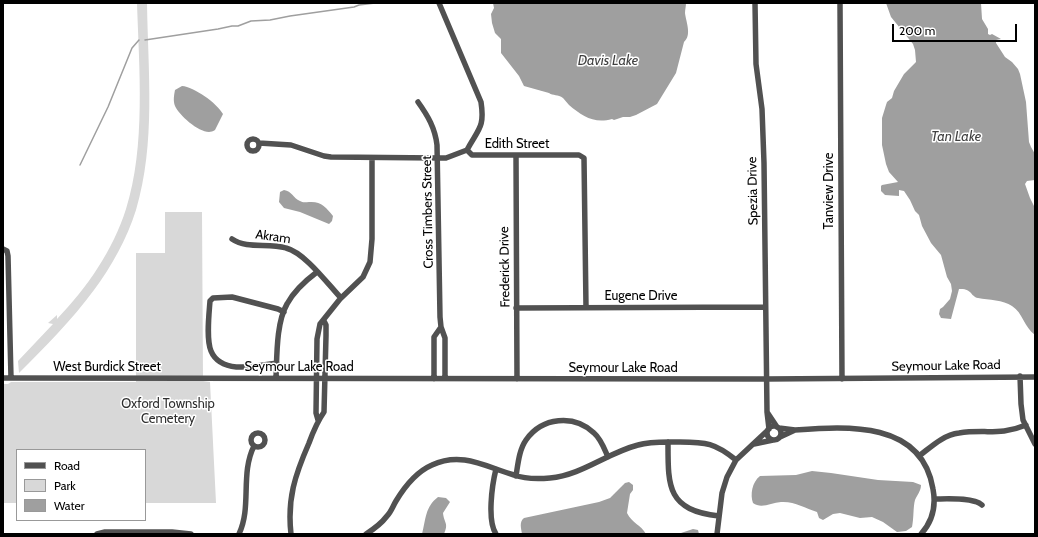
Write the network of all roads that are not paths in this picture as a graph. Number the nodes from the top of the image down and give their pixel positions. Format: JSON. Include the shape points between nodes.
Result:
{"nodes":[{"id":1,"x":439,"y":3,"type":"edge"},
{"id":2,"x":755,"y":3,"type":"edge"},
{"id":3,"x":840,"y":3,"type":"edge"},
{"id":4,"x":418,"y":102,"type":"dead end"},
{"id":5,"x":259,"y":143,"type":"dead end"},
{"id":6,"x":467,"y":150,"type":"junction"},
{"id":7,"x":516,"y":155,"type":"junction"},
{"id":8,"x":372,"y":158,"type":"junction"},
{"id":9,"x":438,"y":158,"type":"junction"},
{"id":10,"x":232,"y":239,"type":"dead end"},
{"id":11,"x":3,"y":249,"type":"edge"},
{"id":12,"x":316,"y":272,"type":"junction"},
{"id":13,"x":341,"y":298,"type":"junction"},
{"id":14,"x":586,"y":307,"type":"junction"},
{"id":15,"x":765,"y":307,"type":"junction"},
{"id":16,"x":516,"y":308,"type":"junction"},
{"id":17,"x":284,"y":312,"type":"junction"},
{"id":18,"x":324,"y":321,"type":"junction"},
{"id":19,"x":441,"y":327,"type":"junction"},
{"id":20,"x":276,"y":363,"type":"junction"},
{"id":21,"x":1020,"y":376,"type":"junction"},
{"id":22,"x":1035,"y":377,"type":"edge"},
{"id":23,"x":3,"y":378,"type":"edge"},
{"id":24,"x":11,"y":378,"type":"junction"},
{"id":25,"x":210,"y":378,"type":"joint"},
{"id":26,"x":276,"y":378,"type":"junction"},
{"id":27,"x":316,"y":378,"type":"junction"},
{"id":28,"x":324,"y":378,"type":"junction"},
{"id":29,"x":434,"y":378,"type":"junction"},
{"id":30,"x":445,"y":378,"type":"junction"},
{"id":31,"x":517,"y":379,"type":"junction"},
{"id":32,"x":766,"y":379,"type":"junction"},
{"id":33,"x":842,"y":379,"type":"junction"},
{"id":34,"x":767,"y":412,"type":"junction"},
{"id":35,"x":318,"y":420,"type":"junction"},
{"id":36,"x":1026,"y":425,"type":"junction"},
{"id":37,"x":778,"y":427,"type":"junction"},
{"id":38,"x":768,"y":430,"type":"junction"},
{"id":39,"x":795,"y":430,"type":"junction"},
{"id":40,"x":780,"y":437,"type":"junction"},
{"id":41,"x":774,"y":440,"type":"junction"},
{"id":42,"x":668,"y":442,"type":"junction"},
{"id":43,"x":754,"y":444,"type":"junction"},
{"id":44,"x":1035,"y":444,"type":"edge"},
{"id":45,"x":254,"y":446,"type":"dead end"},
{"id":46,"x":919,"y":456,"type":"junction"},
{"id":47,"x":608,"y":457,"type":"junction"},
{"id":48,"x":736,"y":460,"type":"junction"},
{"id":49,"x":496,"y":469,"type":"junction"},
{"id":50,"x":516,"y":476,"type":"junction"},
{"id":51,"x":934,"y":499,"type":"junction"},
{"id":52,"x":982,"y":505,"type":"dead end"},
{"id":53,"x":719,"y":516,"type":"junction"},
{"id":54,"x":105,"y":533,"type":"edge"},
{"id":55,"x":97,"y":534,"type":"edge"},
{"id":56,"x":191,"y":534,"type":"edge"},
{"id":57,"x":239,"y":534,"type":"edge"},
{"id":58,"x":291,"y":534,"type":"edge"},
{"id":59,"x":366,"y":534,"type":"edge"},
{"id":60,"x":496,"y":534,"type":"edge"},
{"id":61,"x":717,"y":534,"type":"edge"},
{"id":62,"x":921,"y":534,"type":"edge"}],
"edges":[{"from":1,"to":6,"type":"street","via":[[481,102],[480,130]]},
{"from":2,"to":15,"type":"street","name":"Spezia Drive","via":[[756,64],[762,109],[764,163]]},
{"from":3,"to":33,"type":"street","name":"Tanview Drive"},
{"from":4,"to":9,"type":"street","name":"Cross Timbers Street","via":[[433,126]]},
{"from":5,"to":8,"type":"street","name":"Edith Street","via":[[291,145],[331,157]]},
{"from":6,"to":7,"type":"street","name":"Edith Street","via":[[472,155]]},
{"from":6,"to":9,"type":"street","name":"Edith Street","via":[[446,158]]},
{"from":7,"to":14,"type":"street","name":"Edith Street","via":[[579,155],[584,158]]},
{"from":7,"to":16,"type":"street","name":"Frederick Drive"},
{"from":8,"to":9,"type":"street","name":"Edith Street"},
{"from":8,"to":13,"type":"street","via":[[370,262],[363,277]]},
{"from":9,"to":19,"type":"street","name":"Cross Timbers Street"},
{"from":10,"to":12,"type":"street","name":"Akram","via":[[244,244],[285,247],[304,259]]},
{"from":11,"to":24,"type":"street","via":[[8,257]]},
{"from":12,"to":13,"type":"street","name":"Akram"},
{"from":12,"to":17,"type":"street","via":[[293,296]]},
{"from":13,"to":18,"type":"street"},
{"from":14,"to":15,"type":"street","name":"Eugene Drive"},
{"from":14,"to":16,"type":"street","name":"Eugene Drive"},
{"from":15,"to":32,"type":"street","name":"Spezia Drive"},
{"from":16,"to":31,"type":"street","name":"Frederick Drive"},
{"from":17,"to":20,"type":"street","via":[[280,324]]},
{"from":17,"to":20,"type":"street","via":[[232,297],[210,300],[209,338],[211,352],[218,360],[225,365],[241,367]]},
{"from":18,"to":27,"type":"street","via":[[320,324],[317,339]]},
{"from":18,"to":28,"type":"street"},
{"from":19,"to":29,"type":"street","name":"Cross Timbers Street","via":[[434,338]]},
{"from":19,"to":30,"type":"street","name":"Cross Timbers Street","via":[[445,338]]},
{"from":20,"to":26,"type":"street"},
{"from":21,"to":22,"type":"street","name":"Seymour Lake Road"},
{"from":21,"to":33,"type":"street","name":"Seymour Lake Road"},
{"from":21,"to":36,"type":"street","via":[[1021,404]]},
{"from":23,"to":24,"type":"street","name":"West Burdick Street"},
{"from":24,"to":25,"type":"street","name":"West Burdick Street"},
{"from":25,"to":26,"type":"street","name":"Seymour Lake Road"},
{"from":26,"to":27,"type":"street","name":"Seymour Lake Road"},
{"from":27,"to":28,"type":"street","name":"Seymour Lake Road"},
{"from":27,"to":35,"type":"street"},
{"from":28,"to":29,"type":"street","name":"Seymour Lake Road"},
{"from":28,"to":35,"type":"street","via":[[324,412]]},
{"from":29,"to":30,"type":"street","name":"Seymour Lake Road"},
{"from":30,"to":31,"type":"street","name":"Seymour Lake Road"},
{"from":31,"to":32,"type":"street","name":"Seymour Lake Road"},
{"from":32,"to":33,"type":"street","name":"Seymour Lake Road"},
{"from":32,"to":34,"type":"street","name":"Spezia Drive"},
{"from":34,"to":37,"type":"street"},
{"from":34,"to":38,"type":"street","name":"Spezia Drive"},
{"from":35,"to":58,"type":"street","via":[[293,485]]},
{"from":36,"to":44,"type":"street"},
{"from":36,"to":46,"type":"street","via":[[1009,431],[958,433],[939,440]]},
{"from":37,"to":38,"type":"street","via":[[771,427]]},
{"from":37,"to":39,"type":"street"},
{"from":37,"to":40,"type":"street"},
{"from":38,"to":41,"type":"street","via":[[769,438]]},
{"from":38,"to":43,"type":"street"},
{"from":39,"to":40,"type":"street"},
{"from":39,"to":46,"type":"street","via":[[827,428],[877,431],[901,440]]},
{"from":40,"to":41,"type":"street"},
{"from":41,"to":43,"type":"street"},
{"from":42,"to":47,"type":"street","via":[[638,445]]},
{"from":42,"to":48,"type":"street","via":[[709,443]]},
{"from":42,"to":53,"type":"street","via":[[668,479],[677,498],[688,509],[697,513]]},
{"from":43,"to":48,"type":"street"},
{"from":45,"to":57,"type":"street","via":[[247,470],[244,517]]},
{"from":46,"to":51,"type":"street","via":[[930,476]]},
{"from":47,"to":50,"type":"street","via":[[582,470],[561,476]]},
{"from":47,"to":50,"type":"street","via":[[599,439],[588,428],[578,422],[556,420],[542,425],[526,439]]},
{"from":48,"to":53,"type":"street","via":[[724,484]]},
{"from":49,"to":50,"type":"street"},
{"from":49,"to":59,"type":"street","via":[[472,460],[432,464],[414,477],[400,494],[388,516]]},
{"from":49,"to":60,"type":"street","via":[[492,491],[492,522]]},
{"from":51,"to":52,"type":"street","via":[[963,500],[979,502]]},
{"from":51,"to":62,"type":"street","via":[[932,516]]},
{"from":53,"to":61,"type":"street"},
{"from":54,"to":55,"type":"street"},
{"from":54,"to":56,"type":"street"}]}
